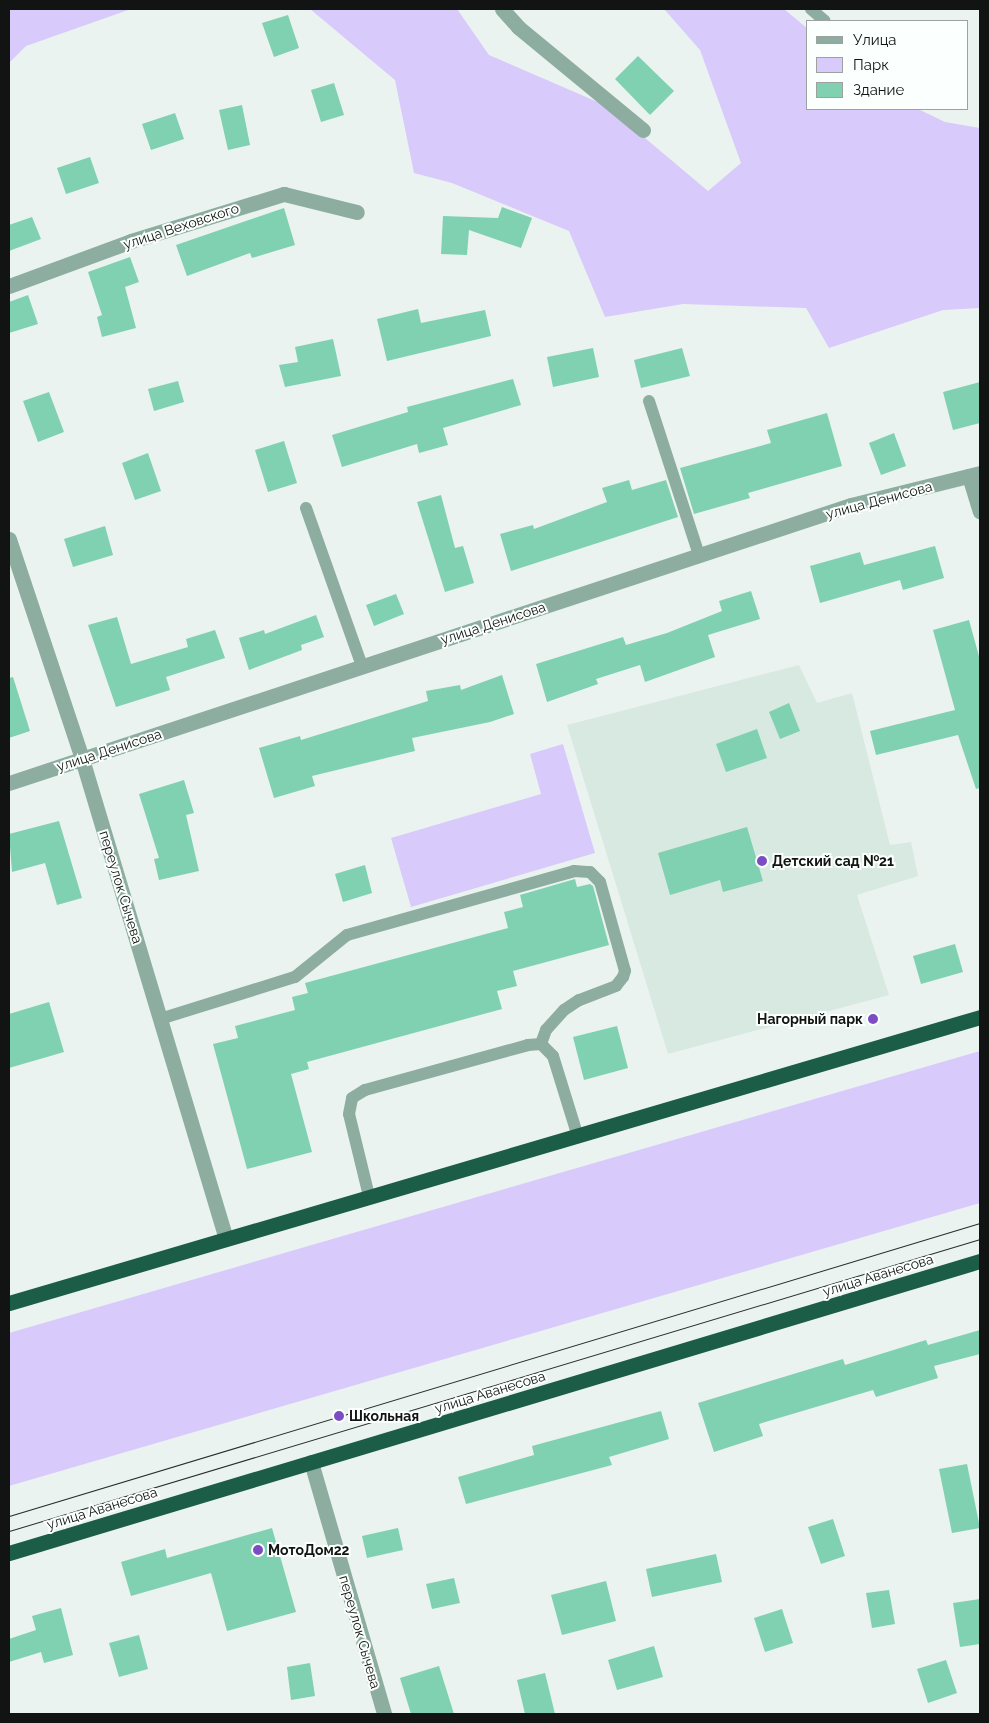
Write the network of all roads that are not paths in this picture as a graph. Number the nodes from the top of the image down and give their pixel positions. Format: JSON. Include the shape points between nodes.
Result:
{"nodes":[{"id":1,"x":502,"y":9,"type":"edge"},
{"id":2,"x":811,"y":9,"type":"edge"},
{"id":3,"x":824,"y":20,"type":"edge"},
{"id":4,"x":643,"y":130,"type":"dead end"},
{"id":5,"x":357,"y":212,"type":"dead end"},
{"id":6,"x":9,"y":286,"type":"edge"},
{"id":7,"x":649,"y":401,"type":"dead end"},
{"id":8,"x":975,"y":474,"type":"edge"},
{"id":9,"x":306,"y":508,"type":"dead end"},
{"id":10,"x":980,"y":511,"type":"edge"},
{"id":11,"x":9,"y":538,"type":"edge"},
{"id":12,"x":699,"y":555,"type":"junction"},
{"id":13,"x":362,"y":666,"type":"junction"},
{"id":14,"x":82,"y":759,"type":"junction"},
{"id":15,"x":9,"y":783,"type":"edge"},
{"id":16,"x":980,"y":1017,"type":"edge"},
{"id":17,"x":160,"y":1019,"type":"junction"},
{"id":18,"x":541,"y":1044,"type":"junction"},
{"id":19,"x":578,"y":1137,"type":"junction"},
{"id":20,"x":369,"y":1196,"type":"junction"},
{"id":21,"x":226,"y":1239,"type":"junction"},
{"id":22,"x":980,"y":1262,"type":"edge"},
{"id":23,"x":9,"y":1303,"type":"edge"},
{"id":24,"x":311,"y":1462,"type":"junction"},
{"id":25,"x":9,"y":1554,"type":"edge"},
{"id":26,"x":384,"y":1714,"type":"edge"}],
"edges":[{"from":1,"to":4,"type":"street","via":[[518,27]]},
{"from":2,"to":3,"type":"lane"},
{"from":5,"to":6,"type":"street","name":"улица Веховского","via":[[284,194],[131,241]]},
{"from":7,"to":12,"type":"lane"},
{"from":8,"to":10,"type":"street"},
{"from":8,"to":12,"type":"street","name":"улица Денисова","via":[[851,505]]},
{"from":9,"to":13,"type":"lane"},
{"from":11,"to":14,"type":"street","name":"переулок Сычева"},
{"from":12,"to":13,"type":"street","name":"улица Денисова"},
{"from":13,"to":14,"type":"street","name":"улица Денисова"},
{"from":14,"to":15,"type":"street","name":"улица Денисова"},
{"from":14,"to":17,"type":"street","name":"переулок Сычева"},
{"from":16,"to":19,"type":"highway"},
{"from":17,"to":18,"type":"lane","via":[[295,977],[347,935],[574,871],[590,872],[600,882],[624,977],[616,986],[579,1000],[564,1010],[546,1030]]},
{"from":17,"to":21,"type":"street","name":"переулок Сычева"},
{"from":18,"to":19,"type":"lane","via":[[553,1056]]},
{"from":18,"to":20,"type":"lane","via":[[358,1093],[349,1105],[349,1114]]},
{"from":19,"to":20,"type":"highway"},
{"from":20,"to":21,"type":"highway"},
{"from":21,"to":23,"type":"highway"},
{"from":22,"to":24,"type":"highway","name":"улица Аванесова"},
{"from":24,"to":25,"type":"highway","name":"улица Аванесова"},
{"from":24,"to":26,"type":"street","name":"переулок Сычева"}]}
